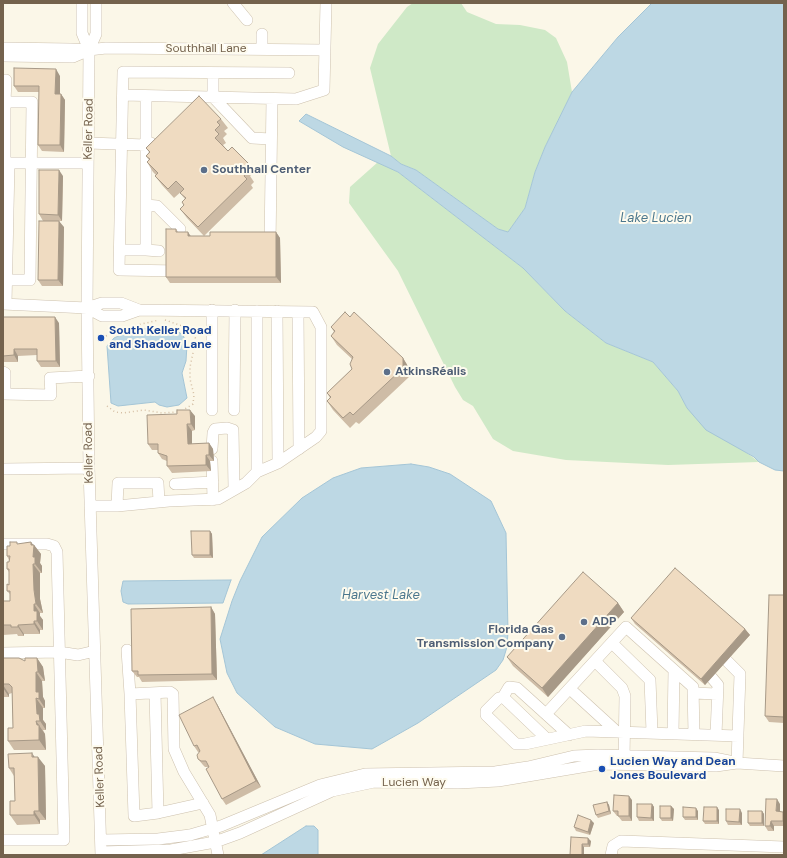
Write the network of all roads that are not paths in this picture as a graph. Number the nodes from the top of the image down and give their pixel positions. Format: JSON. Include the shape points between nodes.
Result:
{"nodes":[{"id":1,"x":82,"y":3,"type":"edge"},
{"id":2,"x":96,"y":3,"type":"edge"},
{"id":3,"x":233,"y":3,"type":"edge"},
{"id":4,"x":326,"y":3,"type":"edge"},
{"id":5,"x":247,"y":20,"type":"dead end"},
{"id":6,"x":262,"y":34,"type":"dead end"},
{"id":7,"x":3,"y":48,"type":"edge"},
{"id":8,"x":262,"y":49,"type":"junction"},
{"id":9,"x":89,"y":50,"type":"junction"},
{"id":10,"x":324,"y":50,"type":"junction"},
{"id":11,"x":3,"y":56,"type":"edge"},
{"id":12,"x":213,"y":73,"type":"junction"},
{"id":13,"x":289,"y":73,"type":"dead end"},
{"id":14,"x":6,"y":80,"type":"dead end"},
{"id":15,"x":123,"y":95,"type":"junction"},
{"id":16,"x":146,"y":96,"type":"junction"},
{"id":17,"x":198,"y":96,"type":"junction"},
{"id":18,"x":213,"y":97,"type":"junction"},
{"id":19,"x":272,"y":99,"type":"junction"},
{"id":20,"x":6,"y":102,"type":"junction"},
{"id":21,"x":192,"y":108,"type":"edge"},
{"id":22,"x":160,"y":139,"type":"edge"},
{"id":23,"x":271,"y":139,"type":"junction"},
{"id":24,"x":88,"y":143,"type":"junction"},
{"id":25,"x":122,"y":144,"type":"junction"},
{"id":26,"x":146,"y":145,"type":"junction"},
{"id":27,"x":6,"y":163,"type":"edge"},
{"id":28,"x":32,"y":163,"type":"junction"},
{"id":29,"x":88,"y":164,"type":"junction"},
{"id":30,"x":146,"y":206,"type":"junction"},
{"id":31,"x":180,"y":230,"type":"edge"},
{"id":32,"x":120,"y":250,"type":"junction"},
{"id":33,"x":146,"y":250,"type":"junction"},
{"id":34,"x":159,"y":251,"type":"dead end"},
{"id":35,"x":269,"y":257,"type":"edge"},
{"id":36,"x":190,"y":271,"type":"edge"},
{"id":37,"x":7,"y":280,"type":"junction"},
{"id":38,"x":5,"y":304,"type":"edge"},
{"id":39,"x":87,"y":308,"type":"junction"},
{"id":40,"x":212,"y":310,"type":"junction"},
{"id":41,"x":235,"y":310,"type":"junction"},
{"id":42,"x":257,"y":311,"type":"junction"},
{"id":43,"x":277,"y":311,"type":"junction"},
{"id":44,"x":298,"y":312,"type":"junction"},
{"id":45,"x":3,"y":372,"type":"edge"},
{"id":46,"x":89,"y":376,"type":"junction"},
{"id":47,"x":4,"y":394,"type":"edge"},
{"id":48,"x":212,"y":410,"type":"dead end"},
{"id":49,"x":234,"y":410,"type":"dead end"},
{"id":50,"x":212,"y":449,"type":"dead end"},
{"id":51,"x":299,"y":449,"type":"junction"},
{"id":52,"x":212,"y":461,"type":"dead end"},
{"id":53,"x":278,"y":463,"type":"junction"},
{"id":54,"x":89,"y":468,"type":"junction"},
{"id":55,"x":3,"y":469,"type":"edge"},
{"id":56,"x":255,"y":474,"type":"junction"},
{"id":57,"x":213,"y":482,"type":"junction"},
{"id":58,"x":175,"y":484,"type":"dead end"},
{"id":59,"x":236,"y":487,"type":"junction"},
{"id":60,"x":213,"y":500,"type":"junction"},
{"id":61,"x":159,"y":502,"type":"junction"},
{"id":62,"x":90,"y":506,"type":"junction"},
{"id":63,"x":117,"y":506,"type":"junction"},
{"id":64,"x":3,"y":544,"type":"edge"},
{"id":65,"x":612,"y":643,"type":"junction"},
{"id":66,"x":127,"y":650,"type":"dead end"},
{"id":67,"x":95,"y":651,"type":"junction"},
{"id":68,"x":59,"y":652,"type":"junction"},
{"id":69,"x":3,"y":653,"type":"edge"},
{"id":70,"x":595,"y":661,"type":"junction"},
{"id":71,"x":727,"y":661,"type":"dead end"},
{"id":72,"x":674,"y":670,"type":"junction"},
{"id":73,"x":712,"y":678,"type":"dead end"},
{"id":74,"x":570,"y":689,"type":"junction"},
{"id":75,"x":155,"y":693,"type":"junction"},
{"id":76,"x":693,"y":693,"type":"junction"},
{"id":77,"x":130,"y":694,"type":"junction"},
{"id":78,"x":717,"y":694,"type":"junction"},
{"id":79,"x":503,"y":697,"type":"junction"},
{"id":80,"x":546,"y":714,"type":"junction"},
{"id":81,"x":621,"y":731,"type":"junction"},
{"id":82,"x":652,"y":732,"type":"junction"},
{"id":83,"x":673,"y":733,"type":"junction"},
{"id":84,"x":694,"y":734,"type":"junction"},
{"id":85,"x":569,"y":735,"type":"junction"},
{"id":86,"x":716,"y":735,"type":"junction"},
{"id":87,"x":738,"y":736,"type":"junction"},
{"id":88,"x":547,"y":739,"type":"junction"},
{"id":89,"x":624,"y":759,"type":"junction"},
{"id":90,"x":737,"y":763,"type":"junction"},
{"id":91,"x":784,"y":766,"type":"edge"},
{"id":92,"x":203,"y":803,"type":"junction"},
{"id":93,"x":158,"y":813,"type":"junction"},
{"id":94,"x":213,"y":829,"type":"junction"},
{"id":95,"x":3,"y":840,"type":"edge"},
{"id":96,"x":102,"y":840,"type":"junction"},
{"id":97,"x":215,"y":842,"type":"junction"},
{"id":98,"x":784,"y":847,"type":"edge"},
{"id":99,"x":707,"y":850,"type":"edge"},
{"id":100,"x":101,"y":853,"type":"edge"},
{"id":101,"x":218,"y":855,"type":"edge"},
{"id":102,"x":611,"y":855,"type":"edge"}],
"edges":[{"from":1,"to":9,"type":"street","name":"Keller Road","via":[[82,33]]},
{"from":2,"to":9,"type":"street","name":"Keller Road","via":[[96,34]]},
{"from":3,"to":5,"type":"street"},
{"from":4,"to":10,"type":"street"},
{"from":6,"to":8,"type":"street"},
{"from":7,"to":9,"type":"street"},
{"from":8,"to":9,"type":"street","name":"Southhall Lane"},
{"from":8,"to":10,"type":"street","name":"Southhall Lane"},
{"from":9,"to":11,"type":"street","via":[[73,57]]},
{"from":9,"to":24,"type":"street","name":"Keller Road"},
{"from":10,"to":19,"type":"street","via":[[324,90],[296,99]]},
{"from":12,"to":13,"type":"street"},
{"from":12,"to":15,"type":"street","via":[[124,72]]},
{"from":12,"to":18,"type":"street"},
{"from":14,"to":20,"type":"street"},
{"from":15,"to":16,"type":"street"},
{"from":15,"to":25,"type":"street"},
{"from":16,"to":17,"type":"street"},
{"from":16,"to":26,"type":"street"},
{"from":17,"to":18,"type":"street"},
{"from":17,"to":21,"type":"street"},
{"from":18,"to":19,"type":"street"},
{"from":18,"to":23,"type":"street","via":[[252,138]]},
{"from":19,"to":23,"type":"street"},
{"from":20,"to":27,"type":"street"},
{"from":20,"to":28,"type":"street","via":[[32,102]]},
{"from":22,"to":26,"type":"street"},
{"from":23,"to":35,"type":"street"},
{"from":24,"to":25,"type":"street"},
{"from":24,"to":29,"type":"street","name":"Keller Road"},
{"from":25,"to":26,"type":"street"},
{"from":25,"to":32,"type":"street"},
{"from":26,"to":30,"type":"street"},
{"from":27,"to":28,"type":"street"},
{"from":27,"to":37,"type":"street"},
{"from":28,"to":29,"type":"street"},
{"from":28,"to":37,"type":"street","via":[[30,280]]},
{"from":29,"to":39,"type":"street","name":"Keller Road"},
{"from":30,"to":31,"type":"street","via":[[157,206]]},
{"from":30,"to":33,"type":"street"},
{"from":32,"to":33,"type":"street"},
{"from":32,"to":36,"type":"street","via":[[119,270]]},
{"from":33,"to":34,"type":"street"},
{"from":37,"to":38,"type":"street"},
{"from":38,"to":39,"type":"street"},
{"from":39,"to":40,"type":"street","via":[[102,303],[121,303],[138,310]]},
{"from":39,"to":46,"type":"street","name":"Keller Road"},
{"from":40,"to":41,"type":"street"},
{"from":40,"to":48,"type":"street"},
{"from":41,"to":42,"type":"street"},
{"from":41,"to":49,"type":"street"},
{"from":42,"to":43,"type":"street"},
{"from":42,"to":56,"type":"street"},
{"from":43,"to":44,"type":"street"},
{"from":43,"to":53,"type":"street"},
{"from":44,"to":51,"type":"street"},
{"from":44,"to":51,"type":"street","via":[[312,312],[321,327],[321,431]]},
{"from":45,"to":47,"type":"street"},
{"from":46,"to":47,"type":"street","via":[[50,378],[51,395]]},
{"from":46,"to":54,"type":"street","name":"Keller Road"},
{"from":50,"to":59,"type":"street","via":[[216,429],[233,430]]},
{"from":51,"to":53,"type":"street"},
{"from":52,"to":57,"type":"street"},
{"from":53,"to":56,"type":"street"},
{"from":54,"to":55,"type":"street"},
{"from":54,"to":62,"type":"street","name":"Keller Road"},
{"from":56,"to":59,"type":"street"},
{"from":57,"to":58,"type":"street"},
{"from":57,"to":60,"type":"street"},
{"from":59,"to":60,"type":"street"},
{"from":60,"to":61,"type":"street"},
{"from":61,"to":63,"type":"street"},
{"from":61,"to":63,"type":"street","via":[[158,483],[118,483]]},
{"from":62,"to":63,"type":"street"},
{"from":62,"to":67,"type":"street","name":"Keller Road"},
{"from":64,"to":68,"type":"street","via":[[54,546],[57,552]]},
{"from":65,"to":70,"type":"street"},
{"from":65,"to":72,"type":"street","via":[[626,627]]},
{"from":65,"to":82,"type":"street","via":[[650,680]]},
{"from":66,"to":77,"type":"street"},
{"from":67,"to":68,"type":"street","via":[[78,654]]},
{"from":67,"to":96,"type":"street","name":"Keller Road"},
{"from":68,"to":69,"type":"street"},
{"from":68,"to":95,"type":"street","via":[[64,840]]},
{"from":70,"to":74,"type":"street"},
{"from":70,"to":81,"type":"street","via":[[622,688],[625,696]]},
{"from":71,"to":87,"type":"street","via":[[740,674]]},
{"from":72,"to":76,"type":"street","via":[[693,687]]},
{"from":72,"to":83,"type":"street"},
{"from":73,"to":78,"type":"street","via":[[718,685]]},
{"from":74,"to":80,"type":"street"},
{"from":74,"to":81,"type":"street"},
{"from":75,"to":77,"type":"street"},
{"from":75,"to":92,"type":"street","via":[[173,694],[174,749],[184,772]]},
{"from":75,"to":93,"type":"street"},
{"from":76,"to":78,"type":"street"},
{"from":76,"to":84,"type":"street"},
{"from":77,"to":93,"type":"street","via":[[134,816]]},
{"from":78,"to":86,"type":"street"},
{"from":79,"to":80,"type":"street","via":[[509,687],[517,688]]},
{"from":79,"to":88,"type":"street"},
{"from":79,"to":88,"type":"street","via":[[499,698],[486,715],[516,744]]},
{"from":80,"to":85,"type":"street"},
{"from":81,"to":82,"type":"street"},
{"from":81,"to":85,"type":"street","via":[[586,731]]},
{"from":81,"to":89,"type":"street"},
{"from":82,"to":83,"type":"street"},
{"from":83,"to":84,"type":"street"},
{"from":84,"to":86,"type":"street"},
{"from":85,"to":88,"type":"street"},
{"from":86,"to":87,"type":"street"},
{"from":87,"to":90,"type":"street"},
{"from":89,"to":90,"type":"street","name":"Lucien Way","via":[[716,766]]},
{"from":89,"to":94,"type":"street","name":"Lucien Way","via":[[574,756],[495,772],[365,774],[320,785]]},
{"from":89,"to":97,"type":"street","name":"Lucien Way","via":[[498,781],[374,782],[351,786],[309,800]]},
{"from":90,"to":91,"type":"street","name":"Lucien Way"},
{"from":92,"to":93,"type":"street"},
{"from":92,"to":94,"type":"street","via":[[210,815]]},
{"from":94,"to":96,"type":"street","name":"Lucien Way","via":[[174,838]]},
{"from":94,"to":97,"type":"street"},
{"from":96,"to":100,"type":"street","name":"Keller Road"},
{"from":97,"to":100,"type":"street","name":"Lucien Way","via":[[171,850]]},
{"from":97,"to":101,"type":"street"},
{"from":98,"to":99,"type":"street"},
{"from":99,"to":102,"type":"street","via":[[622,841],[613,846]]}]}
